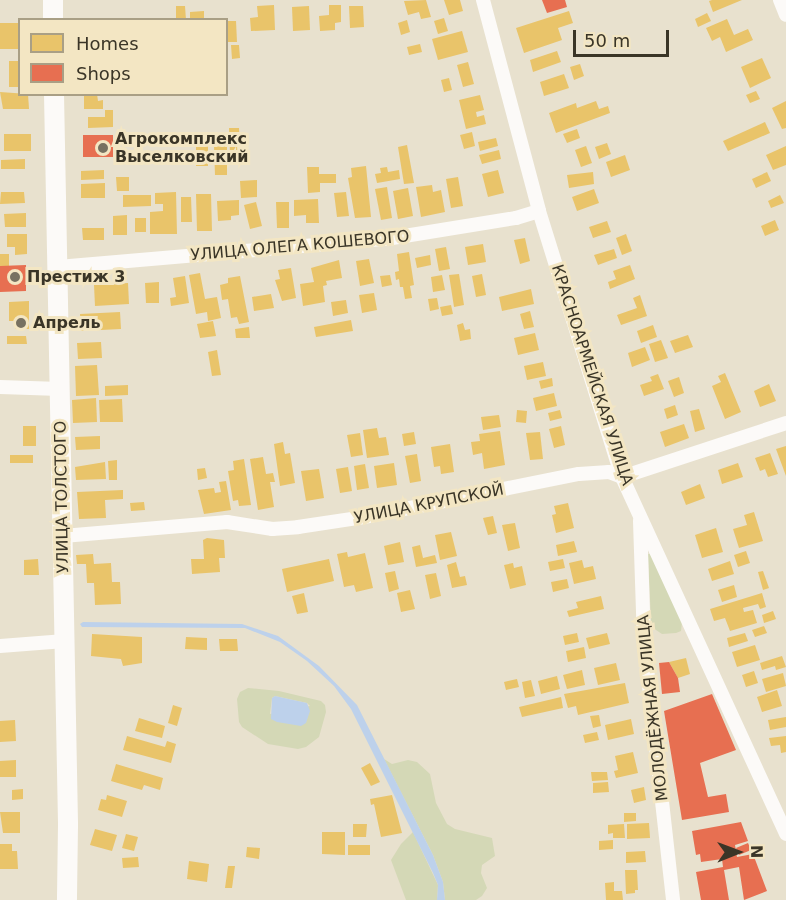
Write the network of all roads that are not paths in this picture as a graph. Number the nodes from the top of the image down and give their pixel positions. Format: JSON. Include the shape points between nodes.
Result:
{"nodes":[{"id":1,"x":53,"y":0,"type":"edge"},
{"id":2,"x":483,"y":0,"type":"edge"},
{"id":3,"x":780,"y":0,"type":"edge"},
{"id":4,"x":786,"y":15,"type":"edge"},
{"id":5,"x":53,"y":18,"type":"edge"},
{"id":6,"x":54,"y":96,"type":"edge"},
{"id":7,"x":539,"y":211,"type":"junction"},
{"id":8,"x":58,"y":267,"type":"junction"},
{"id":9,"x":0,"y":387,"type":"edge"},
{"id":10,"x":60,"y":389,"type":"junction"},
{"id":11,"x":786,"y":423,"type":"edge"},
{"id":12,"x":622,"y":477,"type":"junction"},
{"id":13,"x":640,"y":515,"type":"junction"},
{"id":14,"x":63,"y":536,"type":"junction"},
{"id":15,"x":65,"y":641,"type":"junction"},
{"id":16,"x":0,"y":646,"type":"edge"},
{"id":17,"x":786,"y":834,"type":"edge"},
{"id":18,"x":67,"y":900,"type":"edge"},
{"id":19,"x":673,"y":900,"type":"edge"}],
"edges":[{"from":1,"to":5,"type":"main road"},
{"from":2,"to":7,"type":"street","name":"КРАСНОАРМЕЙСКАЯ УЛИЦА"},
{"from":3,"to":4,"type":"street"},
{"from":6,"to":8,"type":"main road","name":"УЛИЦА ТОЛСТОГО"},
{"from":7,"to":8,"type":"street","name":"УЛИЦА ОЛЕГА КОШЕВОГО","via":[[386,239]]},
{"from":7,"to":12,"type":"street","name":"КРАСНОАРМЕЙСКАЯ УЛИЦА"},
{"from":8,"to":10,"type":"main road","name":"УЛИЦА ТОЛСТОГО"},
{"from":9,"to":10,"type":"street"},
{"from":10,"to":14,"type":"main road","name":"УЛИЦА ТОЛСТОГО"},
{"from":11,"to":12,"type":"street","name":"УЛИЦА КРУПСКОЙ"},
{"from":12,"to":13,"type":"street","name":"КРАСНОАРМЕЙСКАЯ УЛИЦА"},
{"from":12,"to":14,"type":"street","name":"УЛИЦА КРУПСКОЙ","via":[[609,472],[579,474],[298,527],[272,529],[226,522]]},
{"from":13,"to":17,"type":"street","name":"КРАСНОАРМЕЙСКАЯ УЛИЦА"},
{"from":13,"to":19,"type":"street","name":"МОЛОДЁЖНАЯ УЛИЦА","via":[[644,640]]},
{"from":14,"to":15,"type":"main road","name":"УЛИЦА ТОЛСТОГО"},
{"from":15,"to":16,"type":"street"},
{"from":15,"to":18,"type":"main road","name":"УЛИЦА ТОЛСТОГО"}]}
